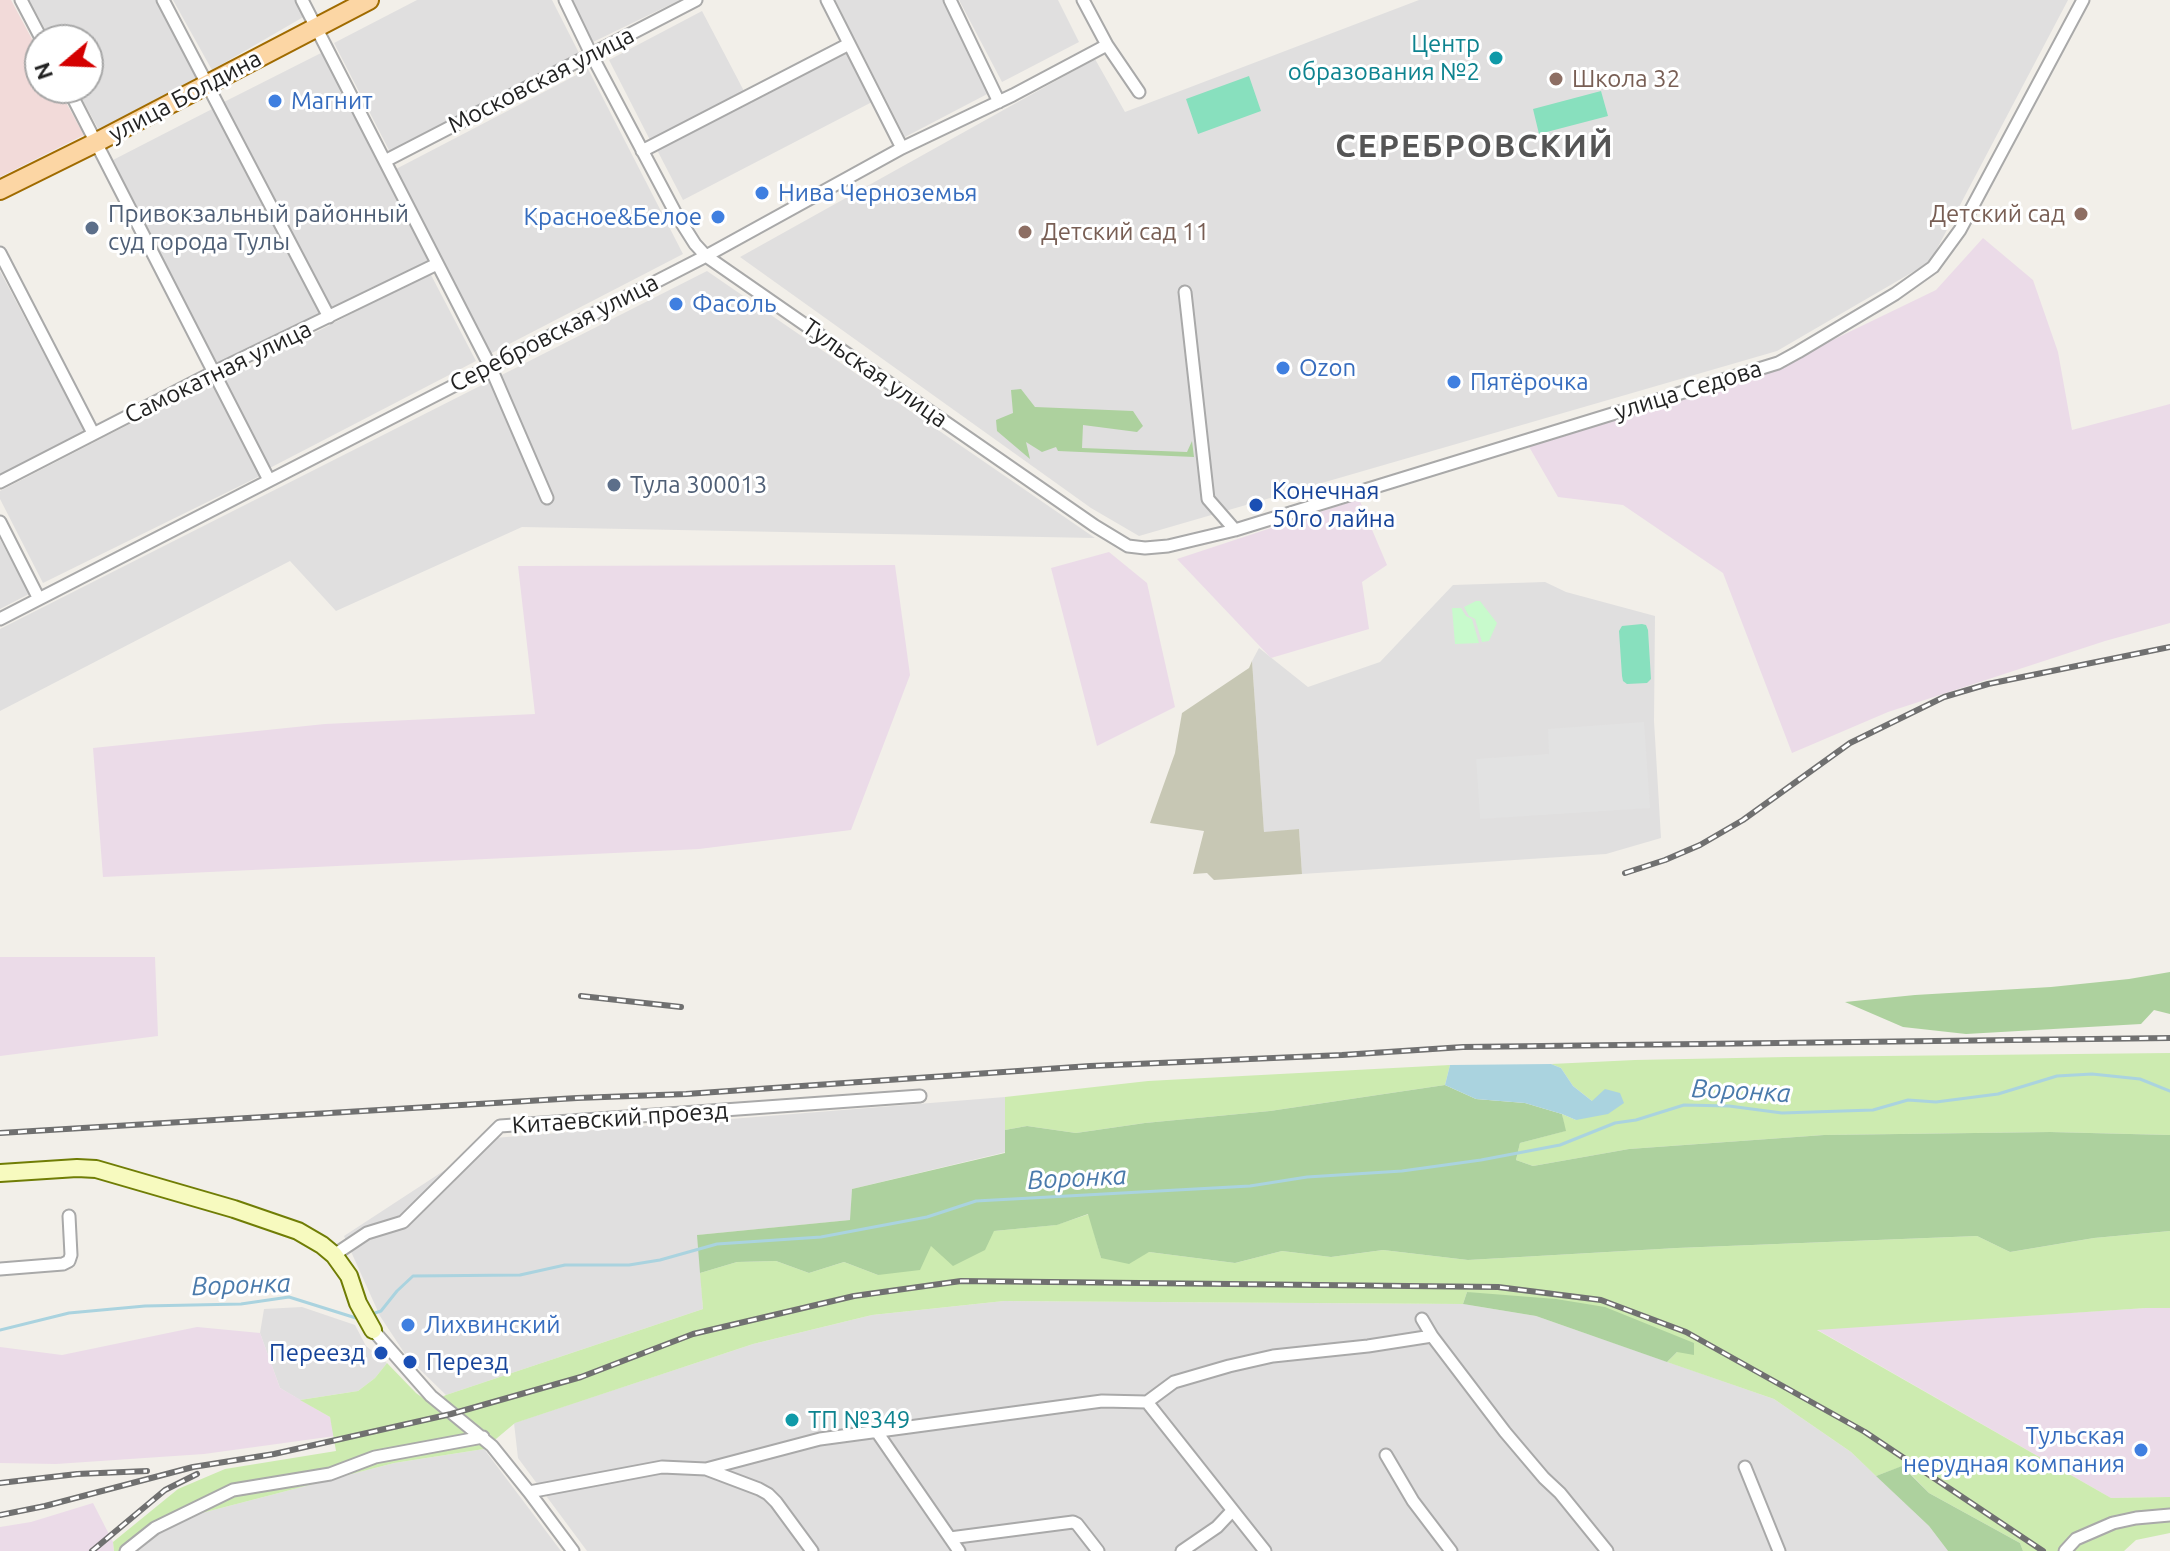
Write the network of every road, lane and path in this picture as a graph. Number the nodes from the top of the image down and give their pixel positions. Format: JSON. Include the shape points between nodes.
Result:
{"nodes":[{"id":1,"x":21,"y":0,"type":"edge"},
{"id":2,"x":163,"y":0,"type":"edge"},
{"id":3,"x":302,"y":0,"type":"edge"},
{"id":4,"x":369,"y":0,"type":"edge"},
{"id":5,"x":565,"y":0,"type":"edge"},
{"id":6,"x":696,"y":0,"type":"edge"},
{"id":7,"x":827,"y":0,"type":"edge"},
{"id":8,"x":950,"y":0,"type":"edge"},
{"id":9,"x":1083,"y":0,"type":"edge"},
{"id":10,"x":2083,"y":0,"type":"edge"},
{"id":11,"x":34,"y":24,"type":"edge"},
{"id":12,"x":315,"y":28,"type":"junction"},
{"id":13,"x":849,"y":44,"type":"junction"},
{"id":14,"x":1107,"y":45,"type":"junction"},
{"id":15,"x":591,"y":54,"type":"junction"},
{"id":16,"x":208,"y":84,"type":"junction"},
{"id":17,"x":1139,"y":92,"type":"dead end"},
{"id":18,"x":999,"y":102,"type":"junction"},
{"id":19,"x":77,"y":104,"type":"edge"},
{"id":20,"x":97,"y":142,"type":"junction"},
{"id":21,"x":902,"y":148,"type":"junction"},
{"id":22,"x":642,"y":151,"type":"junction"},
{"id":23,"x":385,"y":161,"type":"junction"},
{"id":24,"x":0,"y":190,"type":"edge"},
{"id":25,"x":0,"y":253,"type":"edge"},
{"id":26,"x":706,"y":256,"type":"junction"},
{"id":27,"x":437,"y":264,"type":"junction"},
{"id":28,"x":1185,"y":292,"type":"dead end"},
{"id":29,"x":329,"y":317,"type":"junction"},
{"id":30,"x":490,"y":366,"type":"junction"},
{"id":31,"x":214,"y":372,"type":"junction"},
{"id":32,"x":93,"y":433,"type":"junction"},
{"id":33,"x":269,"y":480,"type":"junction"},
{"id":34,"x":0,"y":482,"type":"edge"},
{"id":35,"x":547,"y":498,"type":"dead end"},
{"id":36,"x":0,"y":522,"type":"edge"},
{"id":37,"x":1235,"y":530,"type":"junction"},
{"id":38,"x":1128,"y":546,"type":"joint"},
{"id":39,"x":39,"y":599,"type":"junction"},
{"id":40,"x":0,"y":619,"type":"edge"},
{"id":41,"x":920,"y":1096,"type":"dead end"},
{"id":42,"x":0,"y":1173,"type":"edge"},
{"id":43,"x":69,"y":1216,"type":"dead end"},
{"id":44,"x":334,"y":1255,"type":"junction"},
{"id":45,"x":0,"y":1269,"type":"edge"},
{"id":46,"x":1422,"y":1319,"type":"dead end"},
{"id":47,"x":373,"y":1330,"type":"joint"},
{"id":48,"x":1432,"y":1336,"type":"junction"},
{"id":49,"x":1147,"y":1402,"type":"junction"},
{"id":50,"x":877,"y":1432,"type":"junction"},
{"id":51,"x":483,"y":1437,"type":"junction"},
{"id":52,"x":1386,"y":1455,"type":"dead end"},
{"id":53,"x":1745,"y":1467,"type":"dead end"},
{"id":54,"x":706,"y":1469,"type":"junction"},
{"id":55,"x":529,"y":1492,"type":"junction"},
{"id":56,"x":1232,"y":1511,"type":"junction"},
{"id":57,"x":2170,"y":1515,"type":"edge"},
{"id":58,"x":950,"y":1538,"type":"junction"},
{"id":59,"x":126,"y":1551,"type":"edge"},
{"id":60,"x":573,"y":1551,"type":"edge"},
{"id":61,"x":812,"y":1551,"type":"edge"},
{"id":62,"x":959,"y":1551,"type":"edge"},
{"id":63,"x":1098,"y":1551,"type":"edge"},
{"id":64,"x":1182,"y":1551,"type":"edge"},
{"id":65,"x":1265,"y":1551,"type":"edge"},
{"id":66,"x":1451,"y":1551,"type":"edge"},
{"id":67,"x":1607,"y":1551,"type":"edge"},
{"id":68,"x":1779,"y":1551,"type":"edge"},
{"id":69,"x":2065,"y":1551,"type":"edge"}],
"edges":[{"from":1,"to":11,"type":"street"},
{"from":2,"to":16,"type":"street"},
{"from":3,"to":12,"type":"street"},
{"from":4,"to":12,"type":"main road","name":"улица Болдина"},
{"from":5,"to":15,"type":"street","name":"Тульская улица"},
{"from":6,"to":15,"type":"street","name":"Московская улица"},
{"from":7,"to":13,"type":"street"},
{"from":8,"to":18,"type":"street"},
{"from":9,"to":14,"type":"street"},
{"from":10,"to":37,"type":"street","name":"улица Седова","via":[[1960,230],[1933,267],[1895,294],[1778,363]]},
{"from":12,"to":16,"type":"main road","name":"улица Болдина"},
{"from":12,"to":23,"type":"street"},
{"from":13,"to":21,"type":"street"},
{"from":13,"to":22,"type":"street"},
{"from":14,"to":17,"type":"street"},
{"from":14,"to":18,"type":"street","name":"Серебровская улица"},
{"from":15,"to":22,"type":"street","name":"Тульская улица"},
{"from":15,"to":23,"type":"street","name":"Московская улица"},
{"from":16,"to":20,"type":"main road","name":"улица Болдина"},
{"from":16,"to":29,"type":"street"},
{"from":18,"to":21,"type":"street","name":"Серебровская улица"},
{"from":19,"to":20,"type":"street"},
{"from":20,"to":24,"type":"main road","name":"улица Болдина"},
{"from":20,"to":31,"type":"street"},
{"from":21,"to":26,"type":"street","name":"Серебровская улица"},
{"from":22,"to":26,"type":"street","name":"Тульская улица"},
{"from":23,"to":27,"type":"street"},
{"from":25,"to":32,"type":"street"},
{"from":26,"to":30,"type":"street","name":"Серебровская улица"},
{"from":26,"to":38,"type":"street","name":"Тульская улица"},
{"from":27,"to":29,"type":"street","name":"Самокатная улица"},
{"from":27,"to":30,"type":"street"},
{"from":28,"to":37,"type":"street","via":[[1208,499]]},
{"from":29,"to":31,"type":"street","name":"Самокатная улица"},
{"from":30,"to":33,"type":"street","name":"Серебровская улица"},
{"from":30,"to":35,"type":"street"},
{"from":31,"to":32,"type":"street","name":"Самокатная улица"},
{"from":31,"to":33,"type":"street"},
{"from":32,"to":34,"type":"street","name":"Самокатная улица"},
{"from":33,"to":39,"type":"street","name":"Серебровская улица"},
{"from":36,"to":39,"type":"street"},
{"from":37,"to":38,"type":"street","name":"улица Седова","via":[[1168,546]]},
{"from":39,"to":40,"type":"street","name":"Серебровская улица"},
{"from":41,"to":44,"type":"street","name":"Китаевский проезд","via":[[500,1126],[403,1222],[367,1233]]},
{"from":42,"to":44,"type":"street","via":[[96,1169],[287,1227]]},
{"from":43,"to":45,"type":"street","via":[[69,1261]]},
{"from":44,"to":47,"type":"street"},
{"from":46,"to":48,"type":"street"},
{"from":47,"to":51,"type":"street","via":[[422,1388]]},
{"from":48,"to":49,"type":"street","via":[[1260,1359],[1179,1380]]},
{"from":48,"to":67,"type":"street"},
{"from":49,"to":50,"type":"street","via":[[1102,1401]]},
{"from":49,"to":56,"type":"street"},
{"from":50,"to":54,"type":"street","via":[[801,1443]]},
{"from":50,"to":58,"type":"street"},
{"from":51,"to":55,"type":"street"},
{"from":51,"to":59,"type":"street","via":[[375,1457],[330,1474],[233,1490],[155,1528]]},
{"from":52,"to":66,"type":"street"},
{"from":53,"to":68,"type":"street"},
{"from":54,"to":55,"type":"street","via":[[662,1467]]},
{"from":54,"to":61,"type":"street","via":[[768,1494]]},
{"from":55,"to":60,"type":"street"},
{"from":56,"to":64,"type":"street"},
{"from":56,"to":65,"type":"street"},
{"from":57,"to":69,"type":"street","via":[[2113,1523],[2076,1539]]},
{"from":58,"to":62,"type":"street"},
{"from":58,"to":63,"type":"street","via":[[1073,1522]]}]}
